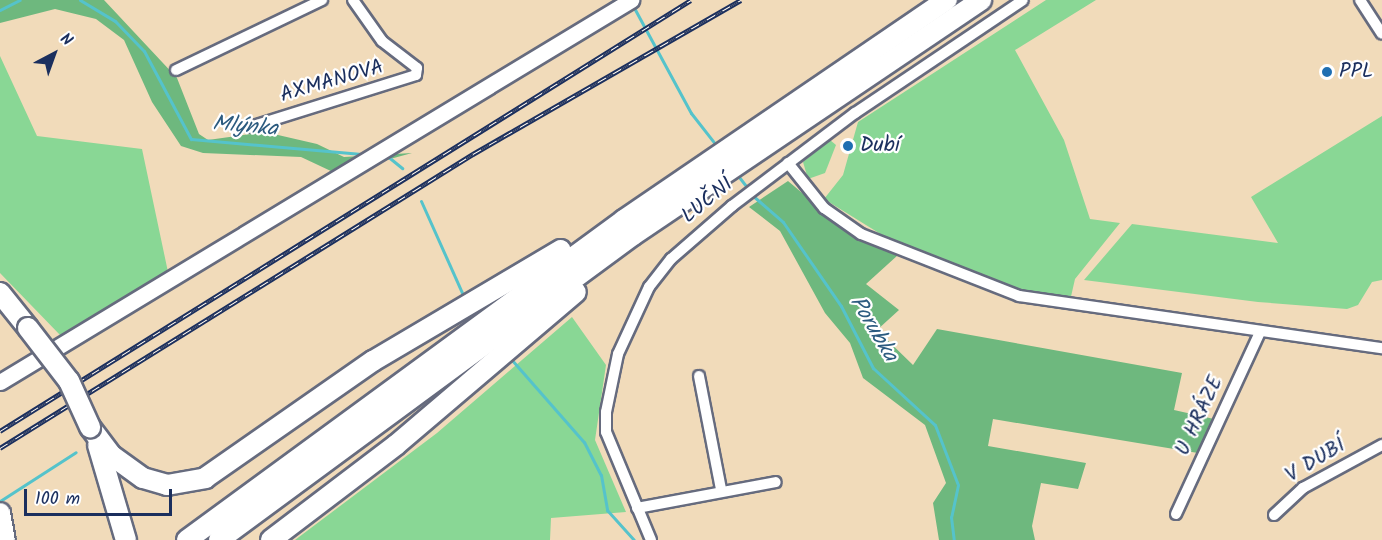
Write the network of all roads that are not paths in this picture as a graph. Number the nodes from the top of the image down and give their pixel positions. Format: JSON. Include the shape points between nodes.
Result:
{"nodes":[{"id":1,"x":322,"y":0,"type":"edge"},
{"id":2,"x":353,"y":0,"type":"edge"},
{"id":3,"x":631,"y":0,"type":"edge"},
{"id":4,"x":947,"y":0,"type":"edge"},
{"id":5,"x":981,"y":0,"type":"edge"},
{"id":6,"x":1023,"y":0,"type":"edge"},
{"id":7,"x":1360,"y":0,"type":"edge"},
{"id":8,"x":1382,"y":34,"type":"edge"},
{"id":9,"x":176,"y":70,"type":"dead end"},
{"id":10,"x":250,"y":127,"type":"dead end"},
{"id":11,"x":752,"y":141,"type":"junction"},
{"id":12,"x":788,"y":163,"type":"junction"},
{"id":13,"x":700,"y":178,"type":"junction"},
{"id":14,"x":0,"y":293,"type":"edge"},
{"id":15,"x":0,"y":307,"type":"edge"},
{"id":16,"x":28,"y":328,"type":"junction"},
{"id":17,"x":1258,"y":334,"type":"junction"},
{"id":18,"x":1382,"y":348,"type":"edge"},
{"id":19,"x":699,"y":376,"type":"dead end"},
{"id":20,"x":0,"y":382,"type":"edge"},
{"id":21,"x":90,"y":427,"type":"junction"},
{"id":22,"x":1382,"y":446,"type":"edge"},
{"id":23,"x":776,"y":482,"type":"dead end"},
{"id":24,"x":722,"y":489,"type":"junction"},
{"id":25,"x":637,"y":508,"type":"junction"},
{"id":26,"x":0,"y":513,"type":"edge"},
{"id":27,"x":1176,"y":514,"type":"dead end"},
{"id":28,"x":1274,"y":515,"type":"dead end"},
{"id":29,"x":5,"y":540,"type":"edge"},
{"id":30,"x":126,"y":540,"type":"edge"},
{"id":31,"x":187,"y":540,"type":"edge"},
{"id":32,"x":219,"y":540,"type":"edge"},
{"id":33,"x":271,"y":540,"type":"edge"},
{"id":34,"x":651,"y":540,"type":"edge"}],
"edges":[{"from":1,"to":9,"type":"street"},
{"from":2,"to":10,"type":"street","name":"AXMANOVA","via":[[382,41],[417,68],[410,80]]},
{"from":3,"to":20,"type":"street"},
{"from":4,"to":11,"type":"highway"},
{"from":5,"to":11,"type":"highway"},
{"from":6,"to":12,"type":"street","name":"LUČNÍ"},
{"from":7,"to":8,"type":"street"},
{"from":11,"to":13,"type":"highway"},
{"from":12,"to":17,"type":"street","via":[[817,201],[861,234],[1019,296]]},
{"from":12,"to":25,"type":"street","name":"LUČNÍ","via":[[671,259],[649,287],[618,354],[607,395],[606,432]]},
{"from":13,"to":21,"type":"highway","via":[[373,361],[220,470],[191,483],[155,483],[120,463]]},
{"from":13,"to":31,"type":"highway"},
{"from":13,"to":32,"type":"highway"},
{"from":13,"to":33,"type":"highway","via":[[679,215],[595,276],[354,479]]},
{"from":14,"to":16,"type":"highway"},
{"from":15,"to":16,"type":"highway"},
{"from":16,"to":21,"type":"highway","bridge":true,"via":[[60,367]]},
{"from":17,"to":18,"type":"street","via":[[1363,341]]},
{"from":17,"to":27,"type":"street","name":"U HRÁZE"},
{"from":19,"to":24,"type":"street"},
{"from":21,"to":30,"type":"highway"},
{"from":22,"to":28,"type":"street","name":"V DUBÍ","via":[[1303,488]]},
{"from":23,"to":24,"type":"street"},
{"from":24,"to":25,"type":"street"},
{"from":25,"to":34,"type":"street","name":"LUČNÍ"},
{"from":26,"to":29,"type":"highway"}]}
